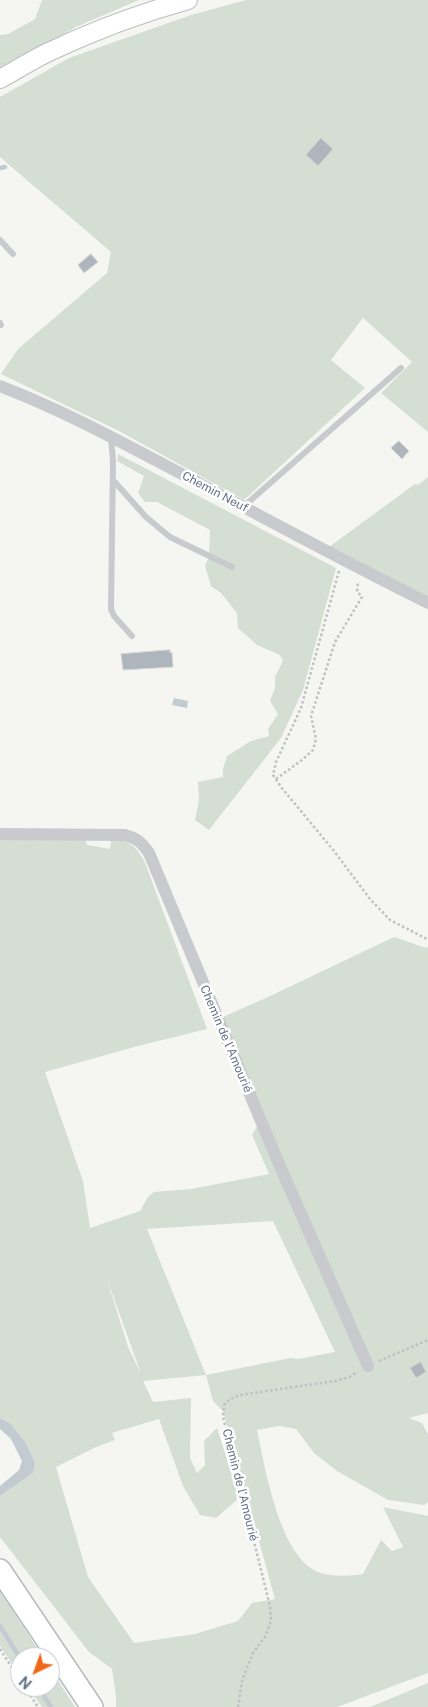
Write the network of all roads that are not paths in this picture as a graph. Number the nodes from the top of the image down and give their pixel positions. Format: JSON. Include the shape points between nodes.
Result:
{"nodes":[{"id":1,"x":188,"y":0,"type":"edge"},
{"id":2,"x":0,"y":79,"type":"edge"},
{"id":3,"x":0,"y":240,"type":"edge"},
{"id":4,"x":13,"y":254,"type":"dead end"},
{"id":5,"x":401,"y":368,"type":"dead end"},
{"id":6,"x":0,"y":386,"type":"edge"},
{"id":7,"x":111,"y":437,"type":"junction"},
{"id":8,"x":113,"y":480,"type":"junction"},
{"id":9,"x":243,"y":507,"type":"junction"},
{"id":10,"x":232,"y":567,"type":"dead end"},
{"id":11,"x":428,"y":603,"type":"edge"},
{"id":12,"x":132,"y":636,"type":"dead end"},
{"id":13,"x":0,"y":834,"type":"edge"},
{"id":14,"x":368,"y":1366,"type":"road end"},
{"id":15,"x":0,"y":1570,"type":"edge"},
{"id":16,"x":92,"y":1707,"type":"edge"}],
"edges":[{"from":1,"to":2,"type":"main road","via":[[50,51]]},
{"from":3,"to":4,"type":"lane"},
{"from":5,"to":9,"type":"lane"},
{"from":6,"to":7,"type":"street","name":"Chemin Neuf","via":[[41,402]]},
{"from":7,"to":8,"type":"lane"},
{"from":7,"to":9,"type":"street","name":"Chemin Neuf"},
{"from":8,"to":10,"type":"lane","via":[[146,517],[170,537]]},
{"from":8,"to":12,"type":"lane","via":[[111,609]]},
{"from":9,"to":11,"type":"street","name":"Chemin Neuf"},
{"from":13,"to":14,"type":"street","name":"Chemin de l'Amourié","via":[[125,835],[142,843],[149,853]]},
{"from":15,"to":16,"type":"highway"}]}
